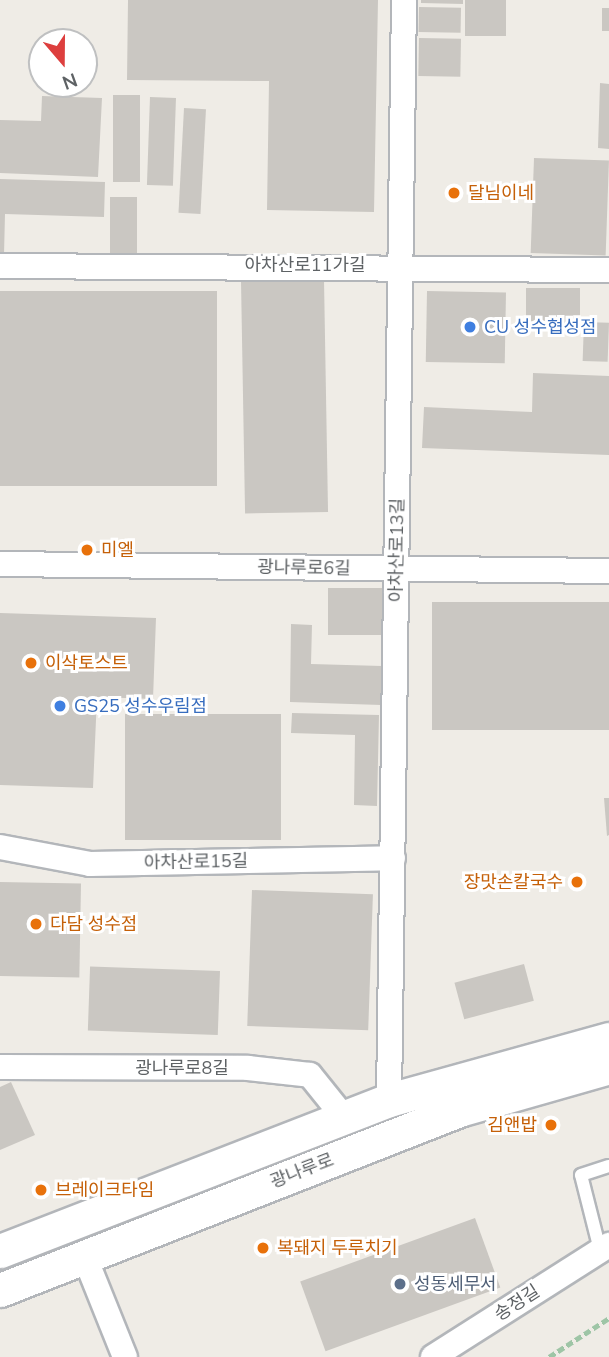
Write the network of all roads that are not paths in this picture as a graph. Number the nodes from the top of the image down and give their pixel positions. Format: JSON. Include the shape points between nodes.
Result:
{"nodes":[{"id":1,"x":404,"y":0,"type":"edge"},
{"id":2,"x":401,"y":265,"type":"junction"},
{"id":3,"x":0,"y":266,"type":"edge"},
{"id":4,"x":609,"y":270,"type":"edge"},
{"id":5,"x":0,"y":564,"type":"edge"},
{"id":6,"x":397,"y":569,"type":"junction"},
{"id":7,"x":609,"y":571,"type":"edge"},
{"id":8,"x":0,"y":847,"type":"edge"},
{"id":9,"x":393,"y":858,"type":"junction"},
{"id":10,"x":609,"y":1039,"type":"edge"},
{"id":11,"x":0,"y":1067,"type":"edge"},
{"id":12,"x":609,"y":1067,"type":"edge"},
{"id":13,"x":389,"y":1100,"type":"junction"},
{"id":14,"x":343,"y":1116,"type":"junction"},
{"id":15,"x":609,"y":1166,"type":"edge"},
{"id":16,"x":605,"y":1248,"type":"edge"},
{"id":17,"x":0,"y":1251,"type":"edge"},
{"id":18,"x":84,"y":1255,"type":"junction"},
{"id":19,"x":0,"y":1290,"type":"edge"},
{"id":20,"x":125,"y":1357,"type":"edge"},
{"id":21,"x":433,"y":1357,"type":"edge"}],
"edges":[{"from":1,"to":2,"type":"street","name":"아차산로13길"},
{"from":2,"to":3,"type":"street","name":"아차산로11가길"},
{"from":2,"to":4,"type":"street","name":"아차산로11가길"},
{"from":2,"to":6,"type":"street","name":"아차산로13길"},
{"from":5,"to":6,"type":"street","name":"광나루로6길"},
{"from":6,"to":7,"type":"street","name":"광나루로6길"},
{"from":6,"to":9,"type":"street","name":"아차산로13길"},
{"from":8,"to":9,"type":"street","name":"아차산로15길","via":[[90,864]]},
{"from":9,"to":13,"type":"street","name":"아차산로13길"},
{"from":10,"to":13,"type":"main road","name":"광나루로"},
{"from":11,"to":14,"type":"street","name":"광나루로8길","via":[[248,1068],[310,1075]]},
{"from":12,"to":18,"type":"main road","name":"광나루로","via":[[462,1109]]},
{"from":13,"to":14,"type":"main road","name":"광나루로"},
{"from":14,"to":17,"type":"main road","name":"광나루로"},
{"from":15,"to":16,"type":"lane","name":"송정길","via":[[581,1175]]},
{"from":16,"to":21,"type":"street","name":"송정길"},
{"from":18,"to":19,"type":"main road","name":"광나루로"},
{"from":18,"to":20,"type":"street"}]}
